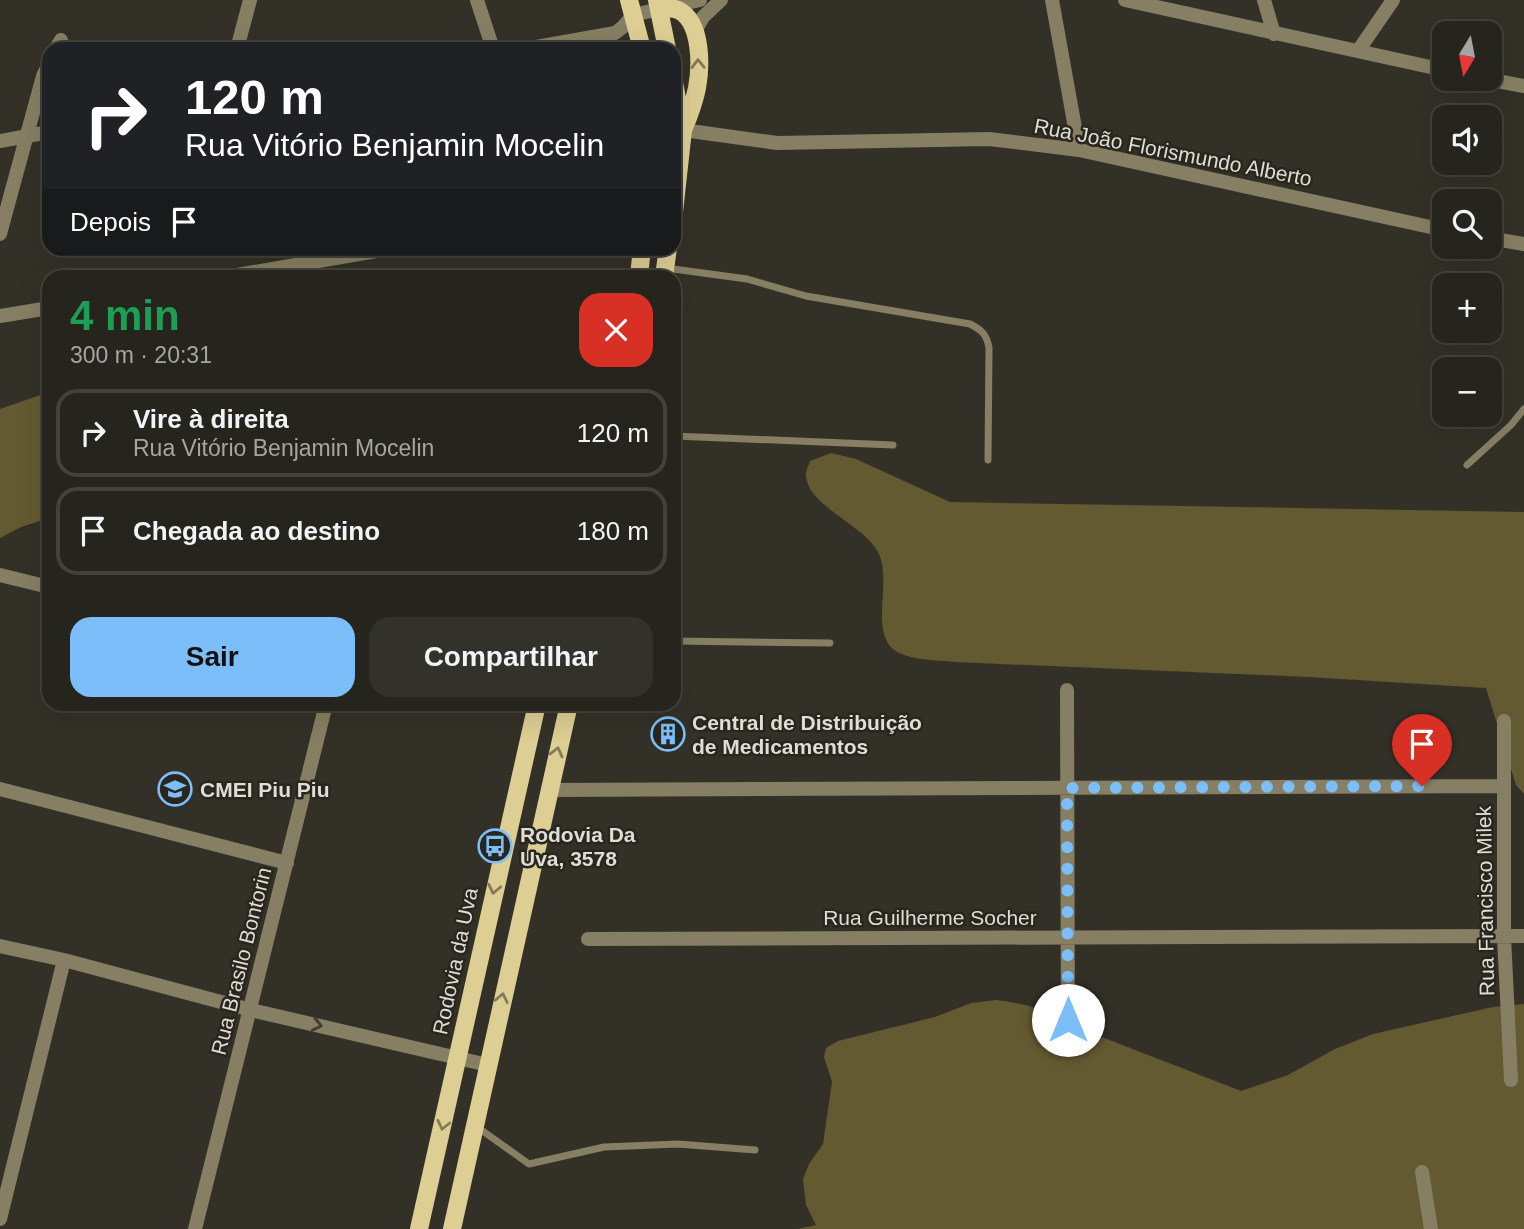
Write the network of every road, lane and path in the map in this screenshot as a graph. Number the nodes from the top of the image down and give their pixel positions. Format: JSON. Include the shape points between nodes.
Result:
{"nodes":[{"id":1,"x":250,"y":0,"type":"edge"},
{"id":2,"x":477,"y":0,"type":"edge"},
{"id":3,"x":700,"y":0,"type":"edge"},
{"id":4,"x":721,"y":0,"type":"edge"},
{"id":5,"x":1052,"y":0,"type":"edge"},
{"id":6,"x":1125,"y":0,"type":"edge"},
{"id":7,"x":1264,"y":0,"type":"edge"},
{"id":8,"x":1393,"y":0,"type":"edge"},
{"id":9,"x":658,"y":5,"type":"edge"},
{"id":10,"x":631,"y":8,"type":"edge"},
{"id":11,"x":695,"y":31,"type":"junction"},
{"id":12,"x":1274,"y":34,"type":"junction"},
{"id":13,"x":239,"y":42,"type":"edge"},
{"id":14,"x":491,"y":42,"type":"edge"},
{"id":15,"x":564,"y":42,"type":"edge"},
{"id":16,"x":640,"y":42,"type":"edge"},
{"id":17,"x":666,"y":42,"type":"edge"},
{"id":18,"x":1358,"y":51,"type":"junction"},
{"id":19,"x":1432,"y":66,"type":"edge"},
{"id":20,"x":42,"y":80,"type":"edge"},
{"id":21,"x":1502,"y":82,"type":"edge"},
{"id":22,"x":1524,"y":86,"type":"edge"},
{"id":23,"x":681,"y":120,"type":"edge"},
{"id":24,"x":683,"y":130,"type":"junction"},
{"id":25,"x":42,"y":133,"type":"edge"},
{"id":26,"x":27,"y":136,"type":"junction"},
{"id":27,"x":0,"y":141,"type":"edge"},
{"id":28,"x":681,"y":148,"type":"edge"},
{"id":29,"x":1079,"y":150,"type":"junction"},
{"id":30,"x":1432,"y":227,"type":"edge"},
{"id":31,"x":0,"y":234,"type":"edge"},
{"id":32,"x":1502,"y":240,"type":"edge"},
{"id":33,"x":1524,"y":244,"type":"edge"},
{"id":34,"x":347,"y":256,"type":"edge"},
{"id":35,"x":266,"y":270,"type":"edge"},
{"id":36,"x":681,"y":273,"type":"edge"},
{"id":37,"x":42,"y":309,"type":"edge"},
{"id":38,"x":0,"y":316,"type":"edge"},
{"id":39,"x":1524,"y":409,"type":"edge"},
{"id":40,"x":681,"y":436,"type":"edge"},
{"id":41,"x":893,"y":445,"type":"dead end"},
{"id":42,"x":988,"y":460,"type":"dead end"},
{"id":43,"x":1467,"y":465,"type":"dead end"},
{"id":44,"x":0,"y":575,"type":"edge"},
{"id":45,"x":42,"y":585,"type":"edge"},
{"id":46,"x":681,"y":641,"type":"edge"},
{"id":47,"x":830,"y":643,"type":"dead end"},
{"id":48,"x":1068,"y":690,"type":"dead end"},
{"id":49,"x":324,"y":711,"type":"edge"},
{"id":50,"x":532,"y":711,"type":"edge"},
{"id":51,"x":567,"y":711,"type":"edge"},
{"id":52,"x":1504,"y":721,"type":"dead end"},
{"id":53,"x":1504,"y":786,"type":"junction"},
{"id":54,"x":1067,"y":788,"type":"junction"},
{"id":55,"x":0,"y":789,"type":"edge"},
{"id":56,"x":548,"y":790,"type":"junction"},
{"id":57,"x":287,"y":863,"type":"junction"},
{"id":58,"x":1504,"y":936,"type":"junction"},
{"id":59,"x":1524,"y":936,"type":"edge"},
{"id":60,"x":1068,"y":937,"type":"junction"},
{"id":61,"x":588,"y":939,"type":"dead end"},
{"id":62,"x":0,"y":946,"type":"edge"},
{"id":63,"x":64,"y":960,"type":"junction"},
{"id":64,"x":251,"y":1010,"type":"junction"},
{"id":65,"x":1068,"y":1048,"type":"dead end"},
{"id":66,"x":1517,"y":1050,"type":"edge"},
{"id":67,"x":458,"y":1058,"type":"junction"},
{"id":68,"x":488,"y":1065,"type":"junction"},
{"id":69,"x":1511,"y":1080,"type":"dead end"},
{"id":70,"x":475,"y":1125,"type":"junction"},
{"id":71,"x":755,"y":1150,"type":"dead end"},
{"id":72,"x":1422,"y":1172,"type":"dead end"},
{"id":73,"x":0,"y":1219,"type":"edge"},
{"id":74,"x":195,"y":1229,"type":"edge"},
{"id":75,"x":419,"y":1229,"type":"edge"},
{"id":76,"x":452,"y":1229,"type":"edge"},
{"id":77,"x":1431,"y":1229,"type":"edge"}],
"edges":[{"from":1,"to":13,"type":"street"},
{"from":2,"to":14,"type":"street"},
{"from":3,"to":9,"type":"street"},
{"from":4,"to":11,"type":"street","via":[[702,17]]},
{"from":5,"to":29,"type":"street"},
{"from":6,"to":12,"type":"street"},
{"from":7,"to":12,"type":"street"},
{"from":8,"to":18,"type":"street"},
{"from":9,"to":10,"type":"street"},
{"from":9,"to":11,"type":"main road","via":[[679,10]]},
{"from":9,"to":17,"type":"main road"},
{"from":10,"to":15,"type":"street","via":[[624,27],[615,33]]},
{"from":10,"to":16,"type":"main road"},
{"from":24,"to":11,"type":"main road","one_way":true,"via":[[698,86]]},
{"from":12,"to":18,"type":"street"},
{"from":18,"to":19,"type":"street"},
{"from":20,"to":26,"type":"street"},
{"from":21,"to":22,"type":"street"},
{"from":23,"to":24,"type":"main road"},
{"from":24,"to":28,"type":"main road"},
{"from":24,"to":29,"type":"street","name":"Rua João Florismundo Alberto","via":[[777,143],[989,139]]},
{"from":25,"to":26,"type":"street"},
{"from":26,"to":27,"type":"street"},
{"from":26,"to":31,"type":"street"},
{"from":29,"to":30,"type":"street","name":"Rua João Florismundo Alberto"},
{"from":32,"to":33,"type":"street"},
{"from":34,"to":35,"type":"street"},
{"from":36,"to":42,"type":"lane","via":[[747,279],[793,293],[980,329],[989,348]]},
{"from":37,"to":38,"type":"street"},
{"from":39,"to":43,"type":"lane"},
{"from":40,"to":41,"type":"lane"},
{"from":44,"to":45,"type":"street"},
{"from":46,"to":47,"type":"lane"},
{"from":48,"to":54,"type":"street"},
{"from":49,"to":57,"type":"street","name":"Rua Brasilo Bontorin"},
{"from":50,"to":67,"type":"main road","name":"Rodovia da Uva","one_way":true},
{"from":56,"to":51,"type":"main road","one_way":true},
{"from":52,"to":53,"type":"street","name":"Rua Francisco Milek"},
{"from":53,"to":54,"type":"street"},
{"from":53,"to":58,"type":"street","name":"Rua Francisco Milek"},
{"from":54,"to":56,"type":"street"},
{"from":54,"to":60,"type":"street"},
{"from":55,"to":57,"type":"street"},
{"from":68,"to":56,"type":"main road","one_way":true},
{"from":57,"to":64,"type":"street","name":"Rua Brasilo Bontorin"},
{"from":58,"to":59,"type":"street","name":"Rua Guilherme Socher"},
{"from":58,"to":60,"type":"street","name":"Rua Guilherme Socher"},
{"from":58,"to":66,"type":"street","name":"Rua Francisco Milek"},
{"from":60,"to":61,"type":"street","name":"Rua Guilherme Socher"},
{"from":60,"to":65,"type":"street"},
{"from":62,"to":63,"type":"street"},
{"from":63,"to":64,"type":"street"},
{"from":63,"to":73,"type":"street"},
{"from":64,"to":67,"type":"street","one_way":true},
{"from":64,"to":74,"type":"street","name":"Rua Brasilo Bontorin"},
{"from":66,"to":69,"type":"street","name":"Rua Francisco Milek"},
{"from":67,"to":68,"type":"street"},
{"from":67,"to":75,"type":"main road","name":"Rodovia da Uva","one_way":true},
{"from":68,"to":70,"type":"main road"},
{"from":70,"to":71,"type":"lane","via":[[529,1164],[604,1147],[678,1144]]},
{"from":70,"to":76,"type":"main road"},
{"from":72,"to":77,"type":"street"}]}
